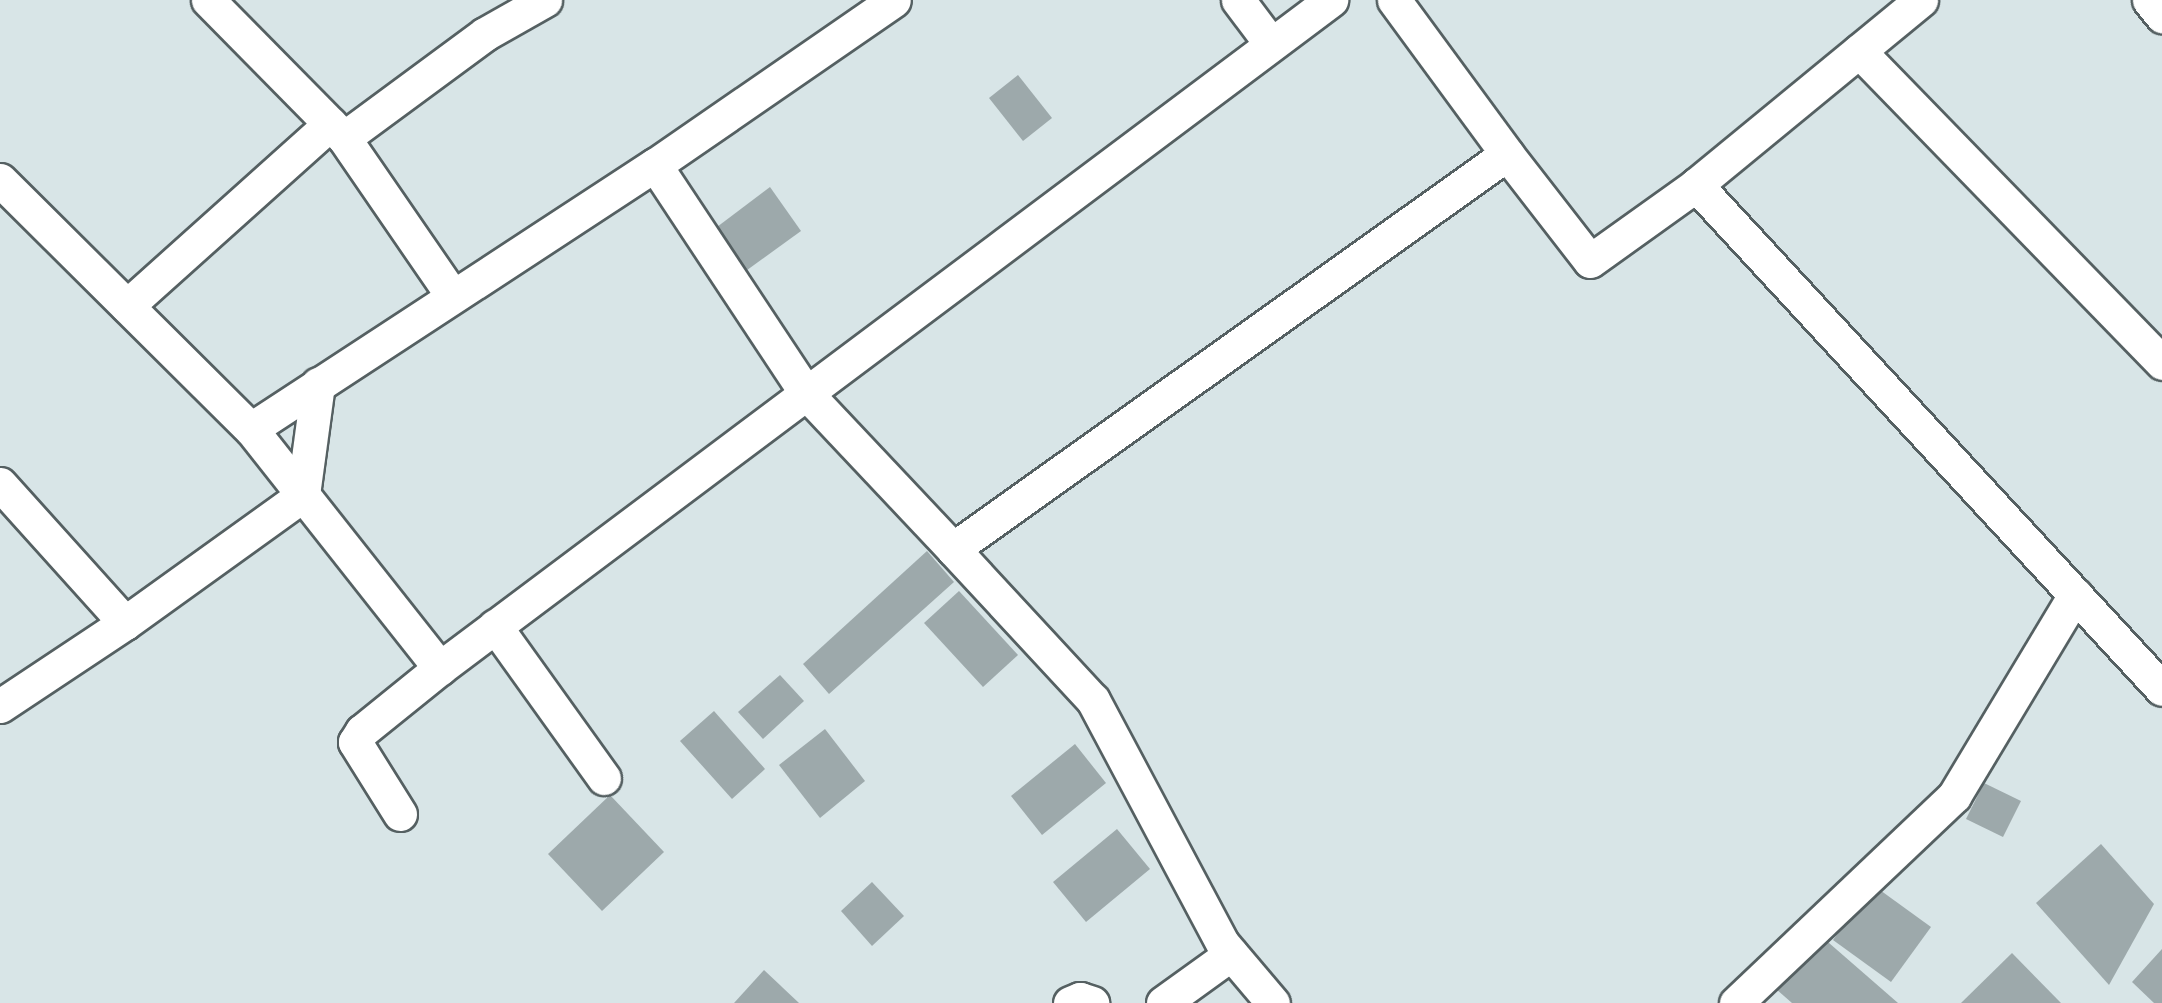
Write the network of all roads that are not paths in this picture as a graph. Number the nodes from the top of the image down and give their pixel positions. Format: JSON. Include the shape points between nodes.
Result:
{"nodes":[{"id":1,"x":208,"y":0,"type":"edge"},
{"id":2,"x":545,"y":0,"type":"edge"},
{"id":3,"x":894,"y":0,"type":"edge"},
{"id":4,"x":1238,"y":0,"type":"edge"},
{"id":5,"x":1331,"y":0,"type":"edge"},
{"id":6,"x":1394,"y":0,"type":"edge"},
{"id":7,"x":1921,"y":0,"type":"edge"},
{"id":8,"x":2148,"y":0,"type":"edge"},
{"id":9,"x":853,"y":11,"type":"edge"},
{"id":10,"x":2162,"y":16,"type":"edge"},
{"id":11,"x":1271,"y":44,"type":"junction"},
{"id":12,"x":1859,"y":51,"type":"junction"},
{"id":13,"x":337,"y":131,"type":"junction"},
{"id":14,"x":1507,"y":154,"type":"junction"},
{"id":15,"x":655,"y":165,"type":"junction"},
{"id":16,"x":0,"y":180,"type":"edge"},
{"id":17,"x":1696,"y":185,"type":"junction"},
{"id":18,"x":452,"y":295,"type":"junction"},
{"id":19,"x":127,"y":306,"type":"junction"},
{"id":20,"x":2162,"y":363,"type":"edge"},
{"id":21,"x":318,"y":384,"type":"junction"},
{"id":22,"x":806,"y":393,"type":"junction"},
{"id":23,"x":251,"y":429,"type":"junction"},
{"id":24,"x":0,"y":484,"type":"edge"},
{"id":25,"x":303,"y":495,"type":"junction"},
{"id":26,"x":953,"y":549,"type":"junction"},
{"id":27,"x":2075,"y":595,"type":"junction"},
{"id":28,"x":125,"y":623,"type":"junction"},
{"id":29,"x":495,"y":626,"type":"junction"},
{"id":30,"x":440,"y":668,"type":"junction"},
{"id":31,"x":2162,"y":689,"type":"edge"},
{"id":32,"x":0,"y":706,"type":"edge"},
{"id":33,"x":604,"y":778,"type":"dead end"},
{"id":34,"x":400,"y":814,"type":"dead end"},
{"id":35,"x":1231,"y":954,"type":"junction"},
{"id":36,"x":1070,"y":1003,"type":"edge"},
{"id":37,"x":1093,"y":1003,"type":"edge"},
{"id":38,"x":1163,"y":1003,"type":"edge"},
{"id":39,"x":1273,"y":1003,"type":"edge"},
{"id":40,"x":1736,"y":1003,"type":"edge"}],
"edges":[{"from":1,"to":13,"type":"street"},
{"from":2,"to":13,"type":"street"},
{"from":3,"to":9,"type":"street"},
{"from":4,"to":11,"type":"street"},
{"from":5,"to":11,"type":"street"},
{"from":6,"to":14,"type":"street"},
{"from":7,"to":12,"type":"street"},
{"from":8,"to":10,"type":"street"},
{"from":9,"to":15,"type":"street"},
{"from":11,"to":22,"type":"street"},
{"from":12,"to":17,"type":"street"},
{"from":12,"to":20,"type":"street"},
{"from":13,"to":18,"type":"street"},
{"from":13,"to":19,"type":"street"},
{"from":14,"to":17,"type":"street","via":[[1590,261]]},
{"from":14,"to":26,"type":"street"},
{"from":15,"to":18,"type":"street"},
{"from":15,"to":22,"type":"street"},
{"from":16,"to":19,"type":"street"},
{"from":17,"to":27,"type":"street"},
{"from":18,"to":21,"type":"street"},
{"from":19,"to":23,"type":"street"},
{"from":21,"to":23,"type":"street"},
{"from":21,"to":25,"type":"street"},
{"from":22,"to":26,"type":"street"},
{"from":22,"to":29,"type":"street"},
{"from":23,"to":25,"type":"street"},
{"from":24,"to":28,"type":"street"},
{"from":25,"to":28,"type":"street"},
{"from":25,"to":30,"type":"street"},
{"from":26,"to":35,"type":"street","via":[[1093,700]]},
{"from":27,"to":31,"type":"street"},
{"from":27,"to":40,"type":"street","via":[[1954,796]]},
{"from":28,"to":32,"type":"street"},
{"from":29,"to":30,"type":"street"},
{"from":29,"to":33,"type":"street"},
{"from":30,"to":34,"type":"street","via":[[362,731],[355,742]]},
{"from":35,"to":38,"type":"street"},
{"from":35,"to":39,"type":"street"},
{"from":36,"to":37,"type":"street","via":[[1080,999]]}]}
